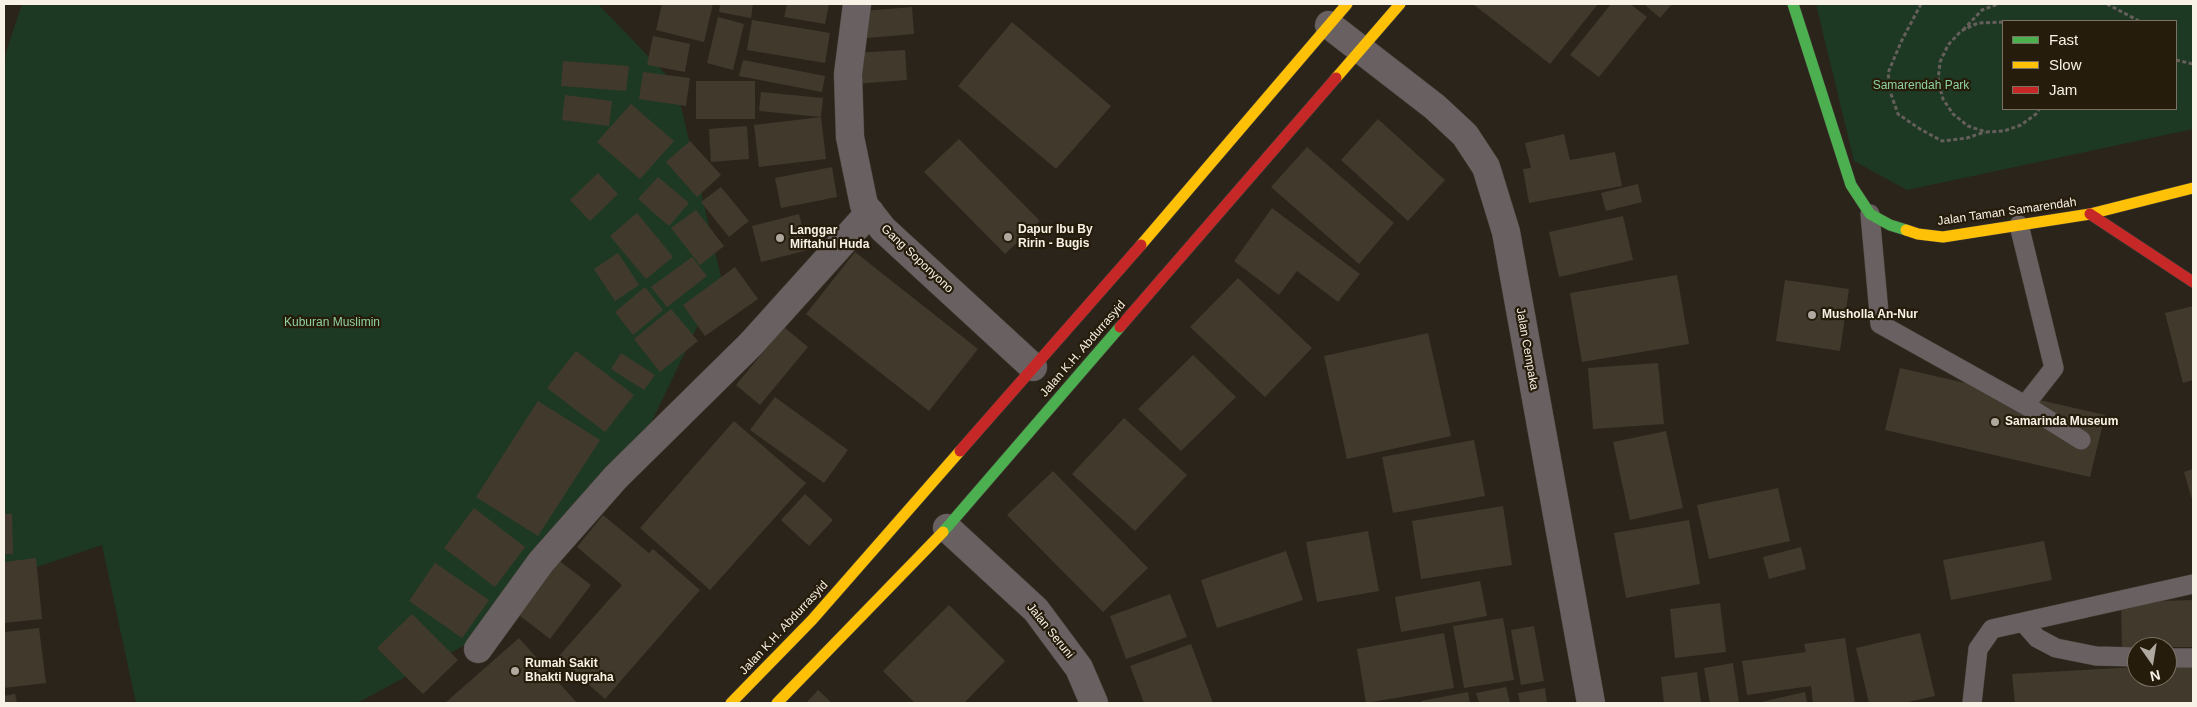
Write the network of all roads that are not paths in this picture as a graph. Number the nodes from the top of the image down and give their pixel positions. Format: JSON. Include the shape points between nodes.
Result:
{"nodes":[{"id":1,"x":857,"y":4,"type":"edge"},
{"id":2,"x":1347,"y":4,"type":"edge"},
{"id":3,"x":1400,"y":4,"type":"edge"},
{"id":4,"x":1792,"y":4,"type":"edge"},
{"id":5,"x":1329,"y":25,"type":"junction"},
{"id":6,"x":1361,"y":50,"type":"junction"},
{"id":7,"x":2193,"y":188,"type":"edge"},
{"id":8,"x":870,"y":212,"type":"junction"},
{"id":9,"x":1870,"y":214,"type":"junction"},
{"id":10,"x":2090,"y":214,"type":"junction"},
{"id":11,"x":2019,"y":225,"type":"junction"},
{"id":12,"x":2193,"y":282,"type":"edge"},
{"id":13,"x":1033,"y":367,"type":"junction"},
{"id":14,"x":2025,"y":405,"type":"junction"},
{"id":15,"x":2081,"y":440,"type":"dead end"},
{"id":16,"x":948,"y":528,"type":"junction"},
{"id":17,"x":2193,"y":584,"type":"edge"},
{"id":18,"x":2023,"y":622,"type":"junction"},
{"id":19,"x":478,"y":649,"type":"dead end"},
{"id":20,"x":2127,"y":657,"type":"edge"},
{"id":21,"x":2177,"y":658,"type":"edge"},
{"id":22,"x":2193,"y":658,"type":"edge"},
{"id":23,"x":731,"y":703,"type":"edge"},
{"id":24,"x":777,"y":703,"type":"edge"},
{"id":25,"x":1094,"y":703,"type":"edge"},
{"id":26,"x":1591,"y":703,"type":"edge"},
{"id":27,"x":1972,"y":703,"type":"edge"}],
"edges":[{"from":1,"to":8,"type":"street","name":"Gang Soponyono","via":[[848,74],[850,137],[864,205]]},
{"from":2,"to":5,"type":"street","name":"Jalan K.H. Abdurrasyid"},
{"from":3,"to":6,"type":"street","name":"Jalan K.H. Abdurrasyid"},
{"from":4,"to":9,"type":"street","name":"Jalan Taman Samarendah","via":[[1851,185]]},
{"from":5,"to":6,"type":"street","name":"Jalan Cempaka"},
{"from":5,"to":13,"type":"street","name":"Jalan K.H. Abdurrasyid"},
{"from":6,"to":16,"type":"street","name":"Jalan K.H. Abdurrasyid"},
{"from":6,"to":26,"type":"street","name":"Jalan Cempaka","via":[[1447,118],[1465,135],[1486,167],[1506,232]]},
{"from":7,"to":10,"type":"street","name":"Jalan Taman Samarendah"},
{"from":8,"to":13,"type":"street","name":"Gang Soponyono","via":[[883,228]]},
{"from":8,"to":19,"type":"street","via":[[751,344],[616,477],[541,562]]},
{"from":9,"to":11,"type":"street","name":"Jalan Taman Samarendah","via":[[1918,234],[1943,237]]},
{"from":9,"to":14,"type":"lane","via":[[1880,324]]},
{"from":10,"to":11,"type":"street","name":"Jalan Taman Samarendah"},
{"from":10,"to":12,"type":"street"},
{"from":11,"to":14,"type":"lane","via":[[2054,368]]},
{"from":13,"to":23,"type":"street","name":"Jalan K.H. Abdurrasyid","via":[[812,620]]},
{"from":14,"to":15,"type":"lane"},
{"from":16,"to":24,"type":"street","name":"Jalan K.H. Abdurrasyid"},
{"from":16,"to":25,"type":"street","name":"Jalan Seruni","via":[[1036,610],[1079,668]]},
{"from":17,"to":18,"type":"lane"},
{"from":18,"to":20,"type":"lane","via":[[2036,638],[2056,648],[2096,656]]},
{"from":18,"to":27,"type":"lane","via":[[1992,629],[1978,649]]},
{"from":21,"to":22,"type":"lane"}]}
